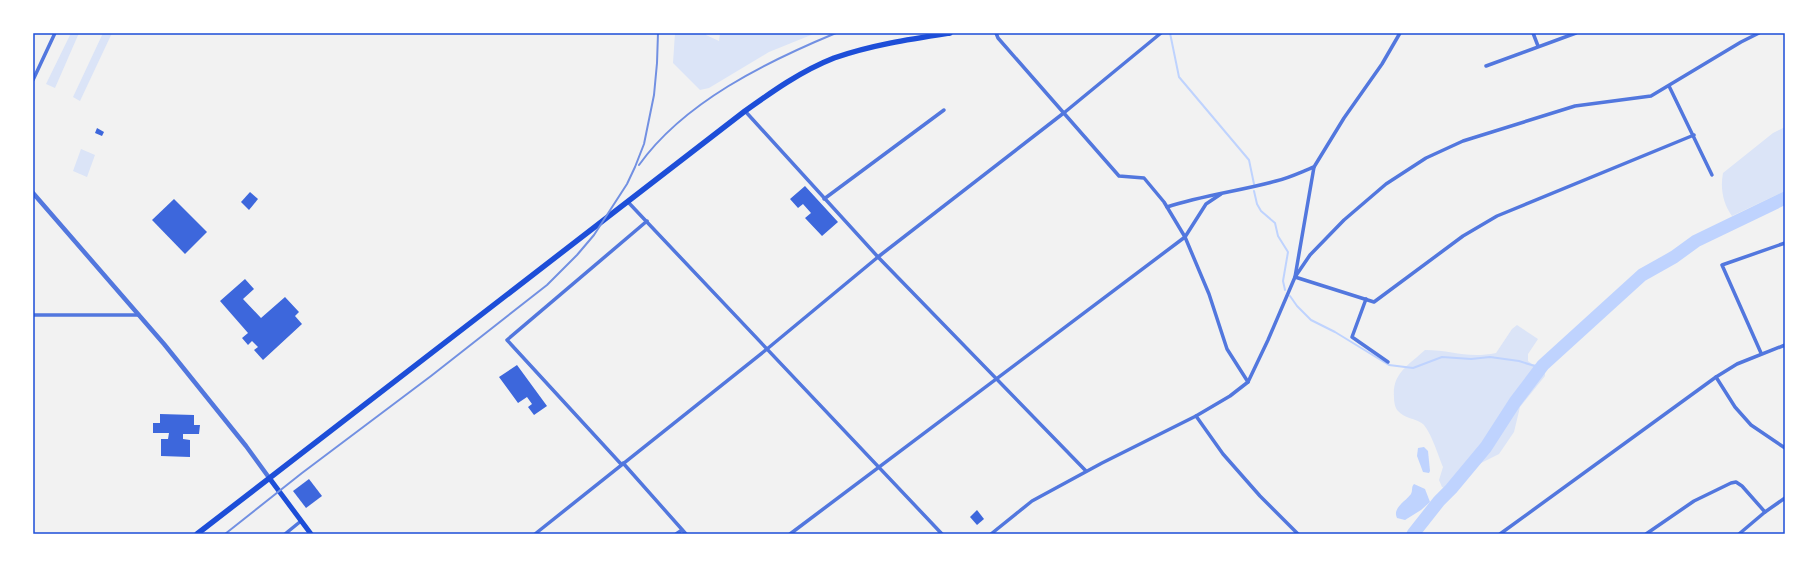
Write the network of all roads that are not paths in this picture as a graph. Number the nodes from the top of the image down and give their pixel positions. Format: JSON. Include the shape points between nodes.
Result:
{"nodes":[{"id":1,"x":55,"y":33,"type":"edge"},
{"id":2,"x":950,"y":33,"type":"edge"},
{"id":3,"x":996,"y":33,"type":"edge"},
{"id":4,"x":1162,"y":33,"type":"edge"},
{"id":5,"x":1400,"y":33,"type":"edge"},
{"id":6,"x":1533,"y":33,"type":"edge"},
{"id":7,"x":1576,"y":33,"type":"edge"},
{"id":8,"x":1759,"y":33,"type":"edge"},
{"id":9,"x":1538,"y":46,"type":"junction"},
{"id":10,"x":1486,"y":66,"type":"dead end"},
{"id":11,"x":33,"y":80,"type":"edge"},
{"id":12,"x":1668,"y":86,"type":"junction"},
{"id":13,"x":944,"y":110,"type":"dead end"},
{"id":14,"x":745,"y":111,"type":"junction"},
{"id":15,"x":1064,"y":112,"type":"junction"},
{"id":16,"x":1694,"y":134,"type":"junction"},
{"id":17,"x":1314,"y":167,"type":"junction"},
{"id":18,"x":1712,"y":175,"type":"dead end"},
{"id":19,"x":33,"y":193,"type":"edge"},
{"id":20,"x":1221,"y":194,"type":"junction"},
{"id":21,"x":824,"y":199,"type":"junction"},
{"id":22,"x":628,"y":202,"type":"junction"},
{"id":23,"x":1167,"y":207,"type":"junction"},
{"id":24,"x":647,"y":221,"type":"junction"},
{"id":25,"x":1185,"y":237,"type":"junction"},
{"id":26,"x":1785,"y":243,"type":"edge"},
{"id":27,"x":878,"y":257,"type":"junction"},
{"id":28,"x":1294,"y":277,"type":"junction"},
{"id":29,"x":1366,"y":299,"type":"junction"},
{"id":30,"x":33,"y":315,"type":"edge"},
{"id":31,"x":139,"y":315,"type":"junction"},
{"id":32,"x":1785,"y":345,"type":"edge"},
{"id":33,"x":767,"y":349,"type":"junction"},
{"id":34,"x":1761,"y":353,"type":"junction"},
{"id":35,"x":1388,"y":362,"type":"dead end"},
{"id":36,"x":1716,"y":377,"type":"junction"},
{"id":37,"x":997,"y":379,"type":"junction"},
{"id":38,"x":1248,"y":382,"type":"junction"},
{"id":39,"x":1196,"y":416,"type":"junction"},
{"id":40,"x":1785,"y":448,"type":"edge"},
{"id":41,"x":622,"y":463,"type":"junction"},
{"id":42,"x":877,"y":468,"type":"junction"},
{"id":43,"x":1086,"y":471,"type":"junction"},
{"id":44,"x":270,"y":479,"type":"junction"},
{"id":45,"x":1785,"y":498,"type":"edge"},
{"id":46,"x":1765,"y":512,"type":"junction"},
{"id":47,"x":301,"y":520,"type":"junction"},
{"id":48,"x":682,"y":530,"type":"junction"},
{"id":49,"x":197,"y":534,"type":"edge"},
{"id":50,"x":285,"y":534,"type":"edge"},
{"id":51,"x":311,"y":534,"type":"edge"},
{"id":52,"x":535,"y":534,"type":"edge"},
{"id":53,"x":676,"y":534,"type":"edge"},
{"id":54,"x":686,"y":534,"type":"edge"},
{"id":55,"x":790,"y":534,"type":"edge"},
{"id":56,"x":942,"y":534,"type":"edge"},
{"id":57,"x":991,"y":534,"type":"edge"},
{"id":58,"x":1298,"y":534,"type":"edge"},
{"id":59,"x":1500,"y":534,"type":"edge"},
{"id":60,"x":1646,"y":534,"type":"edge"},
{"id":61,"x":1739,"y":534,"type":"edge"}],
"edges":[{"from":1,"to":11,"type":"street"},
{"from":2,"to":14,"type":"main road","via":[[887,43],[833,59],[785,83]]},
{"from":3,"to":15,"type":"street"},
{"from":4,"to":15,"type":"street"},
{"from":5,"to":17,"type":"street"},
{"from":6,"to":9,"type":"street"},
{"from":7,"to":9,"type":"street"},
{"from":8,"to":12,"type":"street"},
{"from":9,"to":10,"type":"street"},
{"from":12,"to":16,"type":"street"},
{"from":12,"to":28,"type":"street","via":[[1651,96],[1574,106],[1463,141],[1426,158],[1386,184],[1344,220],[1310,255]]},
{"from":13,"to":21,"type":"street"},
{"from":14,"to":21,"type":"street"},
{"from":14,"to":22,"type":"main road"},
{"from":15,"to":23,"type":"street","via":[[1119,176],[1144,178]]},
{"from":15,"to":27,"type":"street"},
{"from":16,"to":18,"type":"street"},
{"from":16,"to":29,"type":"street","via":[[1497,216],[1463,236],[1374,302]]},
{"from":17,"to":20,"type":"street","via":[[1278,181]]},
{"from":17,"to":28,"type":"street"},
{"from":19,"to":31,"type":"street"},
{"from":20,"to":23,"type":"street","via":[[1196,197]]},
{"from":20,"to":25,"type":"street","via":[[1206,204]]},
{"from":21,"to":27,"type":"street"},
{"from":22,"to":24,"type":"street"},
{"from":22,"to":44,"type":"main road"},
{"from":23,"to":25,"type":"street"},
{"from":24,"to":33,"type":"street"},
{"from":24,"to":41,"type":"street","via":[[507,340]]},
{"from":25,"to":37,"type":"street"},
{"from":25,"to":38,"type":"street","via":[[1209,294],[1227,349]]},
{"from":26,"to":34,"type":"street","via":[[1722,265]]},
{"from":27,"to":33,"type":"street"},
{"from":27,"to":37,"type":"street"},
{"from":28,"to":29,"type":"street"},
{"from":28,"to":38,"type":"street"},
{"from":29,"to":35,"type":"street","via":[[1352,337]]},
{"from":30,"to":31,"type":"street"},
{"from":31,"to":44,"type":"street"},
{"from":32,"to":34,"type":"street"},
{"from":33,"to":41,"type":"street"},
{"from":33,"to":42,"type":"street"},
{"from":34,"to":36,"type":"street"},
{"from":36,"to":40,"type":"street","via":[[1751,426]]},
{"from":36,"to":59,"type":"street"},
{"from":37,"to":42,"type":"street"},
{"from":37,"to":43,"type":"street"},
{"from":38,"to":39,"type":"street"},
{"from":39,"to":43,"type":"street"},
{"from":39,"to":58,"type":"street","via":[[1223,454]]},
{"from":41,"to":48,"type":"street"},
{"from":41,"to":52,"type":"street"},
{"from":42,"to":55,"type":"street"},
{"from":42,"to":56,"type":"street"},
{"from":43,"to":57,"type":"street","via":[[1032,501]]},
{"from":44,"to":47,"type":"main road"},
{"from":44,"to":49,"type":"main road"},
{"from":45,"to":46,"type":"street"},
{"from":46,"to":60,"type":"street","via":[[1736,482],[1694,501]]},
{"from":46,"to":61,"type":"street"},
{"from":47,"to":50,"type":"street"},
{"from":47,"to":51,"type":"main road"},
{"from":48,"to":53,"type":"street"},
{"from":48,"to":54,"type":"street"}]}
